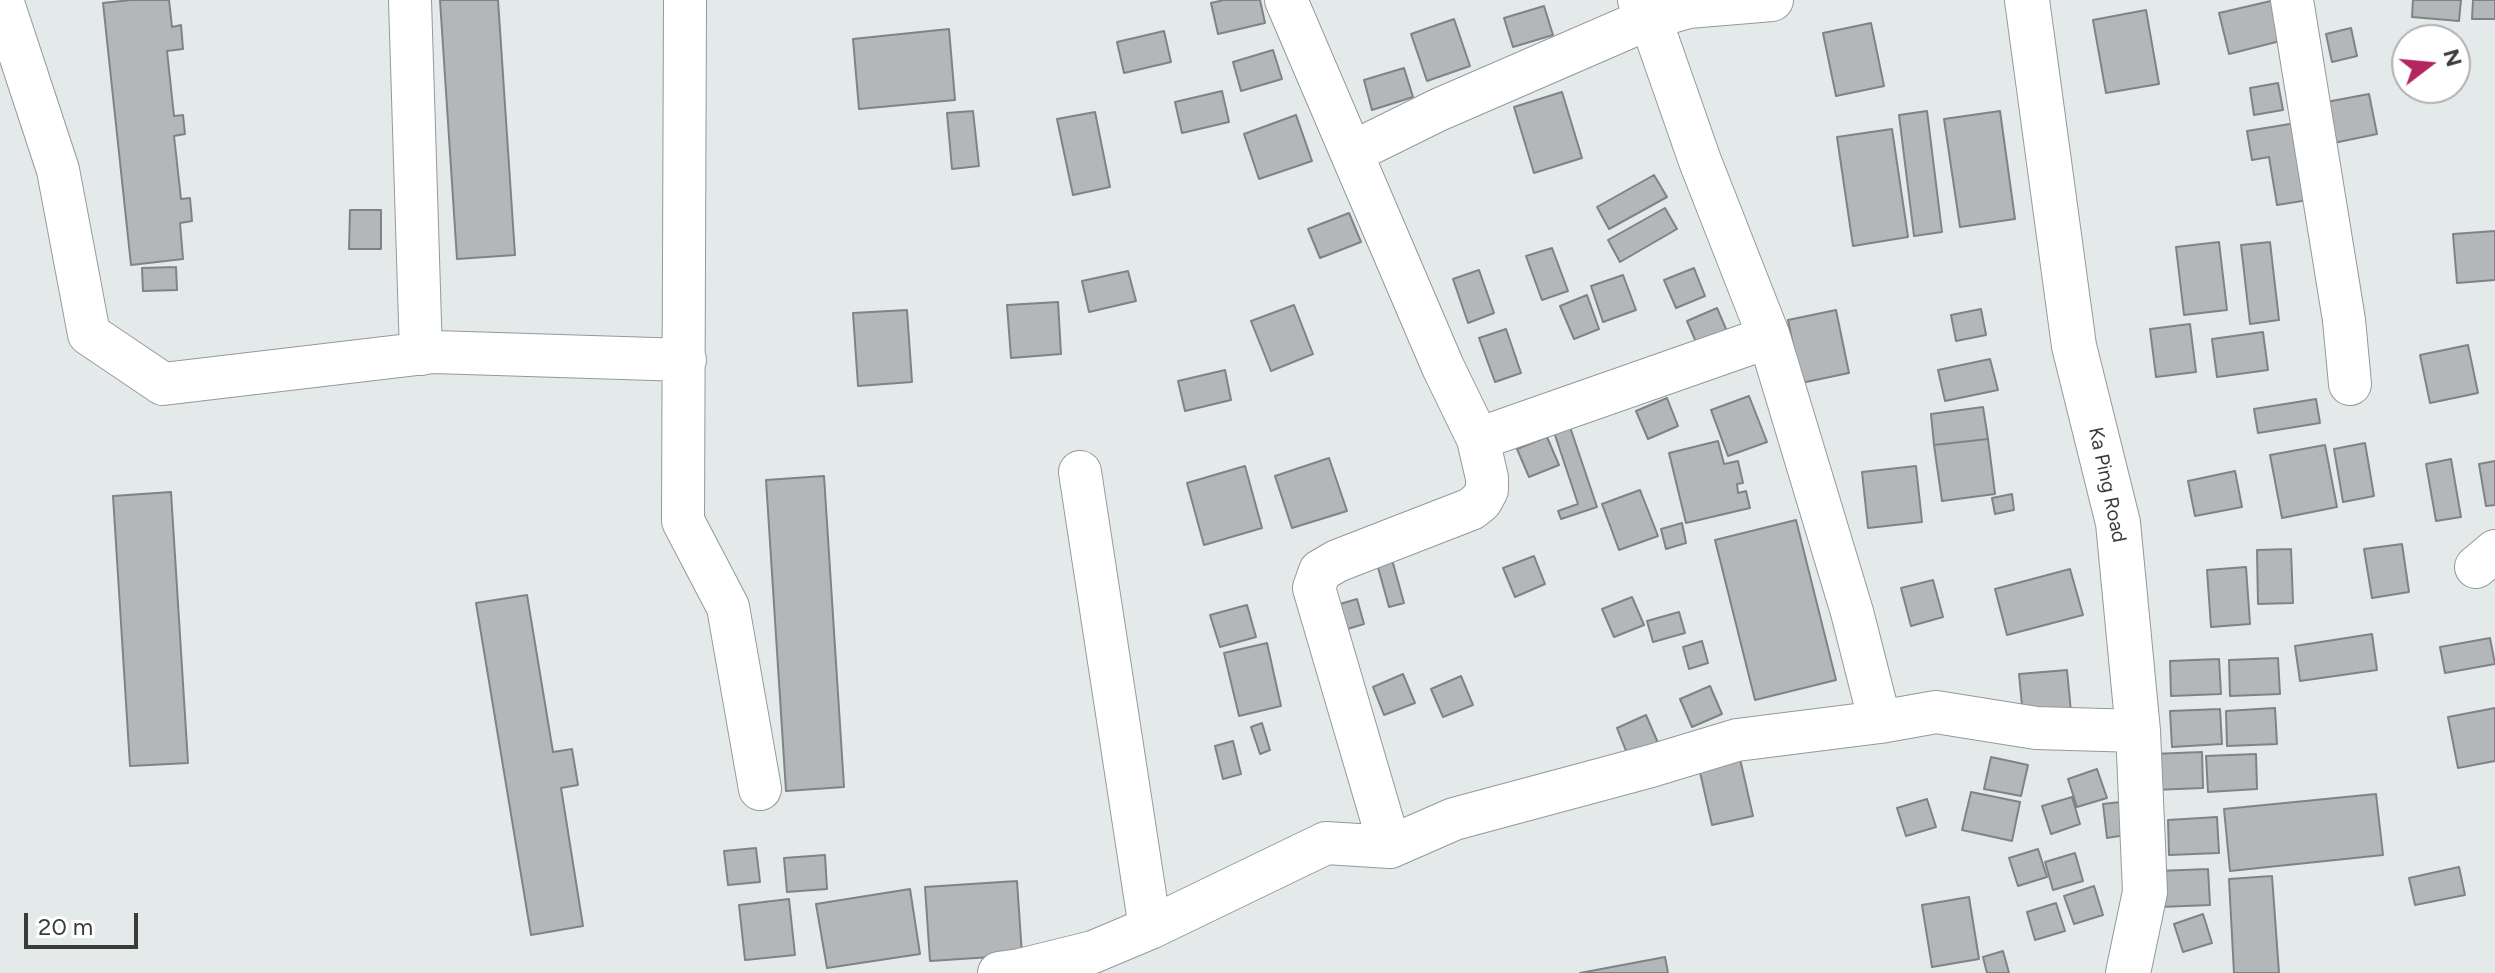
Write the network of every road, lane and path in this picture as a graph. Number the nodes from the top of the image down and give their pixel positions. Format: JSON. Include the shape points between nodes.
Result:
{"nodes":[{"id":1,"x":2,"y":0,"type":"edge"},
{"id":2,"x":410,"y":0,"type":"edge"},
{"id":3,"x":685,"y":0,"type":"edge"},
{"id":4,"x":1286,"y":0,"type":"edge"},
{"id":5,"x":1772,"y":0,"type":"edge"},
{"id":6,"x":2027,"y":0,"type":"edge"},
{"id":7,"x":2292,"y":0,"type":"edge"},
{"id":8,"x":1644,"y":9,"type":"edge"},
{"id":9,"x":1353,"y":152,"type":"junction"},
{"id":10,"x":1769,"y":337,"type":"junction"},
{"id":11,"x":421,"y":354,"type":"junction"},
{"id":12,"x":685,"y":360,"type":"junction"},
{"id":13,"x":2350,"y":384,"type":"dead end"},
{"id":14,"x":1478,"y":439,"type":"junction"},
{"id":15,"x":1080,"y":472,"type":"dead end"},
{"id":16,"x":1880,"y":722,"type":"junction"},
{"id":17,"x":2138,"y":731,"type":"junction"},
{"id":18,"x":760,"y":789,"type":"dead end"},
{"id":19,"x":1390,"y":847,"type":"junction"},
{"id":20,"x":1150,"y":928,"type":"junction"},
{"id":21,"x":1060,"y":967,"type":"edge"},
{"id":22,"x":999,"y":973,"type":"edge"},
{"id":23,"x":2128,"y":973,"type":"edge"}],
"edges":[{"from":1,"to":11,"type":"street","via":[[58,170],[89,334],[163,384]]},
{"from":2,"to":11,"type":"street"},
{"from":3,"to":12,"type":"street"},
{"from":4,"to":9,"type":"street"},
{"from":5,"to":8,"type":"street"},
{"from":6,"to":17,"type":"street","name":"Ka Ping Road","via":[[2074,346],[2118,523]]},
{"from":7,"to":13,"type":"street"},
{"from":8,"to":9,"type":"street"},
{"from":8,"to":10,"type":"street"},
{"from":9,"to":14,"type":"street"},
{"from":10,"to":14,"type":"street"},
{"from":10,"to":16,"type":"street"},
{"from":11,"to":12,"type":"street"},
{"from":12,"to":18,"type":"street","via":[[683,521],[728,607]]},
{"from":14,"to":19,"type":"street","via":[[1487,478],[1481,501],[1337,561],[1320,571],[1314,588]]},
{"from":15,"to":20,"type":"street"},
{"from":16,"to":17,"type":"street","via":[[1936,712],[2036,728]]},
{"from":16,"to":19,"type":"street","via":[[1737,740],[1454,819]]},
{"from":17,"to":23,"type":"street","name":"Ka Ping Road","via":[[2145,892]]},
{"from":19,"to":20,"type":"street","via":[[1326,843]]},
{"from":20,"to":21,"type":"street"},
{"from":21,"to":22,"type":"street"}]}
